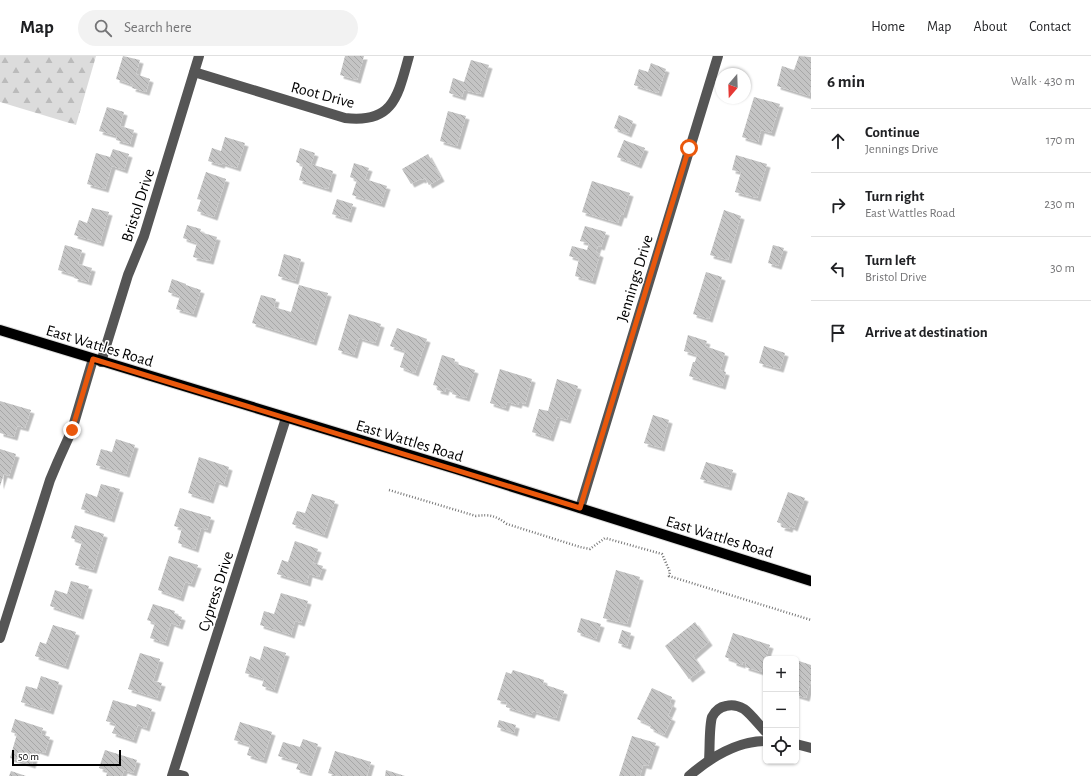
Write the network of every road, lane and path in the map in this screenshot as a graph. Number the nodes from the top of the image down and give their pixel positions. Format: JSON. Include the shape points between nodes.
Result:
{"nodes":[{"id":1,"x":199,"y":56,"type":"edge"},
{"id":2,"x":409,"y":56,"type":"edge"},
{"id":3,"x":718,"y":56,"type":"edge"},
{"id":4,"x":194,"y":72,"type":"junction"},
{"id":5,"x":0,"y":330,"type":"edge"},
{"id":6,"x":97,"y":360,"type":"junction"},
{"id":7,"x":286,"y":418,"type":"junction"},
{"id":8,"x":388,"y":490,"type":"dead end"},
{"id":9,"x":580,"y":508,"type":"junction"},
{"id":10,"x":811,"y":581,"type":"edge"},
{"id":11,"x":811,"y":620,"type":"edge"},
{"id":12,"x":0,"y":638,"type":"edge"},
{"id":13,"x":763,"y":729,"type":"edge"},
{"id":14,"x":763,"y":741,"type":"edge"},
{"id":15,"x":799,"y":745,"type":"edge"},
{"id":16,"x":811,"y":748,"type":"edge"},
{"id":17,"x":709,"y":760,"type":"junction"},
{"id":18,"x":173,"y":774,"type":"edge"},
{"id":19,"x":184,"y":776,"type":"edge"},
{"id":20,"x":689,"y":776,"type":"edge"}],
"edges":[{"from":1,"to":4,"type":"street","name":"Bristol Drive"},
{"from":2,"to":4,"type":"street","name":"Root Drive","via":[[392,104],[383,113],[356,120]]},
{"from":3,"to":9,"type":"street","name":"Jennings Drive"},
{"from":4,"to":6,"type":"street","name":"Bristol Drive","via":[[144,236]]},
{"from":5,"to":6,"type":"main road","name":"East Wattles Road"},
{"from":6,"to":7,"type":"main road","name":"East Wattles Road"},
{"from":6,"to":12,"type":"street","name":"Bristol Drive","via":[[72,430],[50,480]]},
{"from":7,"to":9,"type":"main road","name":"East Wattles Road"},
{"from":7,"to":18,"type":"street","name":"Cypress Drive"},
{"from":8,"to":11,"type":"path","via":[[476,516],[498,518],[507,524],[580,547],[590,549],[604,538],[662,554],[670,572],[669,576]]},
{"from":9,"to":10,"type":"main road","name":"East Wattles Road"},
{"from":13,"to":17,"type":"street","via":[[746,710],[734,705],[722,707],[713,716],[711,724]]},
{"from":14,"to":17,"type":"street","via":[[749,742]]},
{"from":15,"to":16,"type":"street"},
{"from":17,"to":20,"type":"street"},
{"from":18,"to":19,"type":"street","name":"Cypress Drive"}]}
